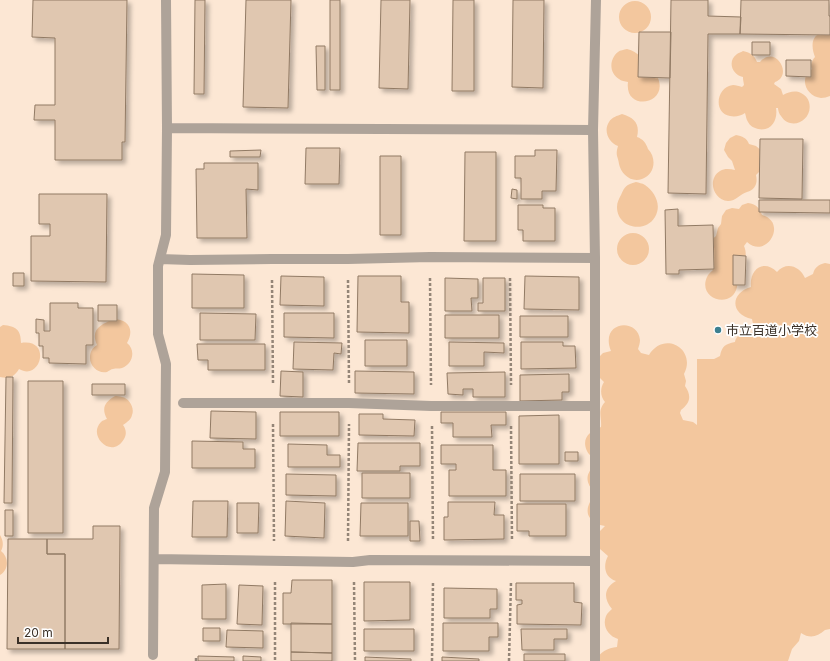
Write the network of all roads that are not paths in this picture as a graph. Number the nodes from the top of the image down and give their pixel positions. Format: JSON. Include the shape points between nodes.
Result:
{"nodes":[{"id":1,"x":166,"y":0,"type":"edge"},
{"id":2,"x":596,"y":0,"type":"edge"},
{"id":3,"x":167,"y":128,"type":"junction"},
{"id":4,"x":594,"y":130,"type":"junction"},
{"id":5,"x":595,"y":258,"type":"junction"},
{"id":6,"x":160,"y":259,"type":"junction"},
{"id":7,"x":183,"y":403,"type":"dead end"},
{"id":8,"x":595,"y":406,"type":"junction"},
{"id":9,"x":154,"y":559,"type":"junction"},
{"id":10,"x":594,"y":561,"type":"junction"},
{"id":11,"x":153,"y":655,"type":"dead end"},
{"id":12,"x":595,"y":661,"type":"edge"}],
"edges":[{"from":1,"to":3,"type":"street"},
{"from":2,"to":4,"type":"street"},
{"from":3,"to":4,"type":"street"},
{"from":3,"to":6,"type":"street","via":[[166,235]]},
{"from":4,"to":5,"type":"street"},
{"from":5,"to":6,"type":"street"},
{"from":5,"to":8,"type":"street"},
{"from":6,"to":9,"type":"street","via":[[158,334],[166,364],[165,472],[154,508]]},
{"from":7,"to":8,"type":"street"},
{"from":8,"to":10,"type":"street"},
{"from":9,"to":10,"type":"street","via":[[353,562]]},
{"from":9,"to":11,"type":"street"},
{"from":10,"to":12,"type":"street"}]}
